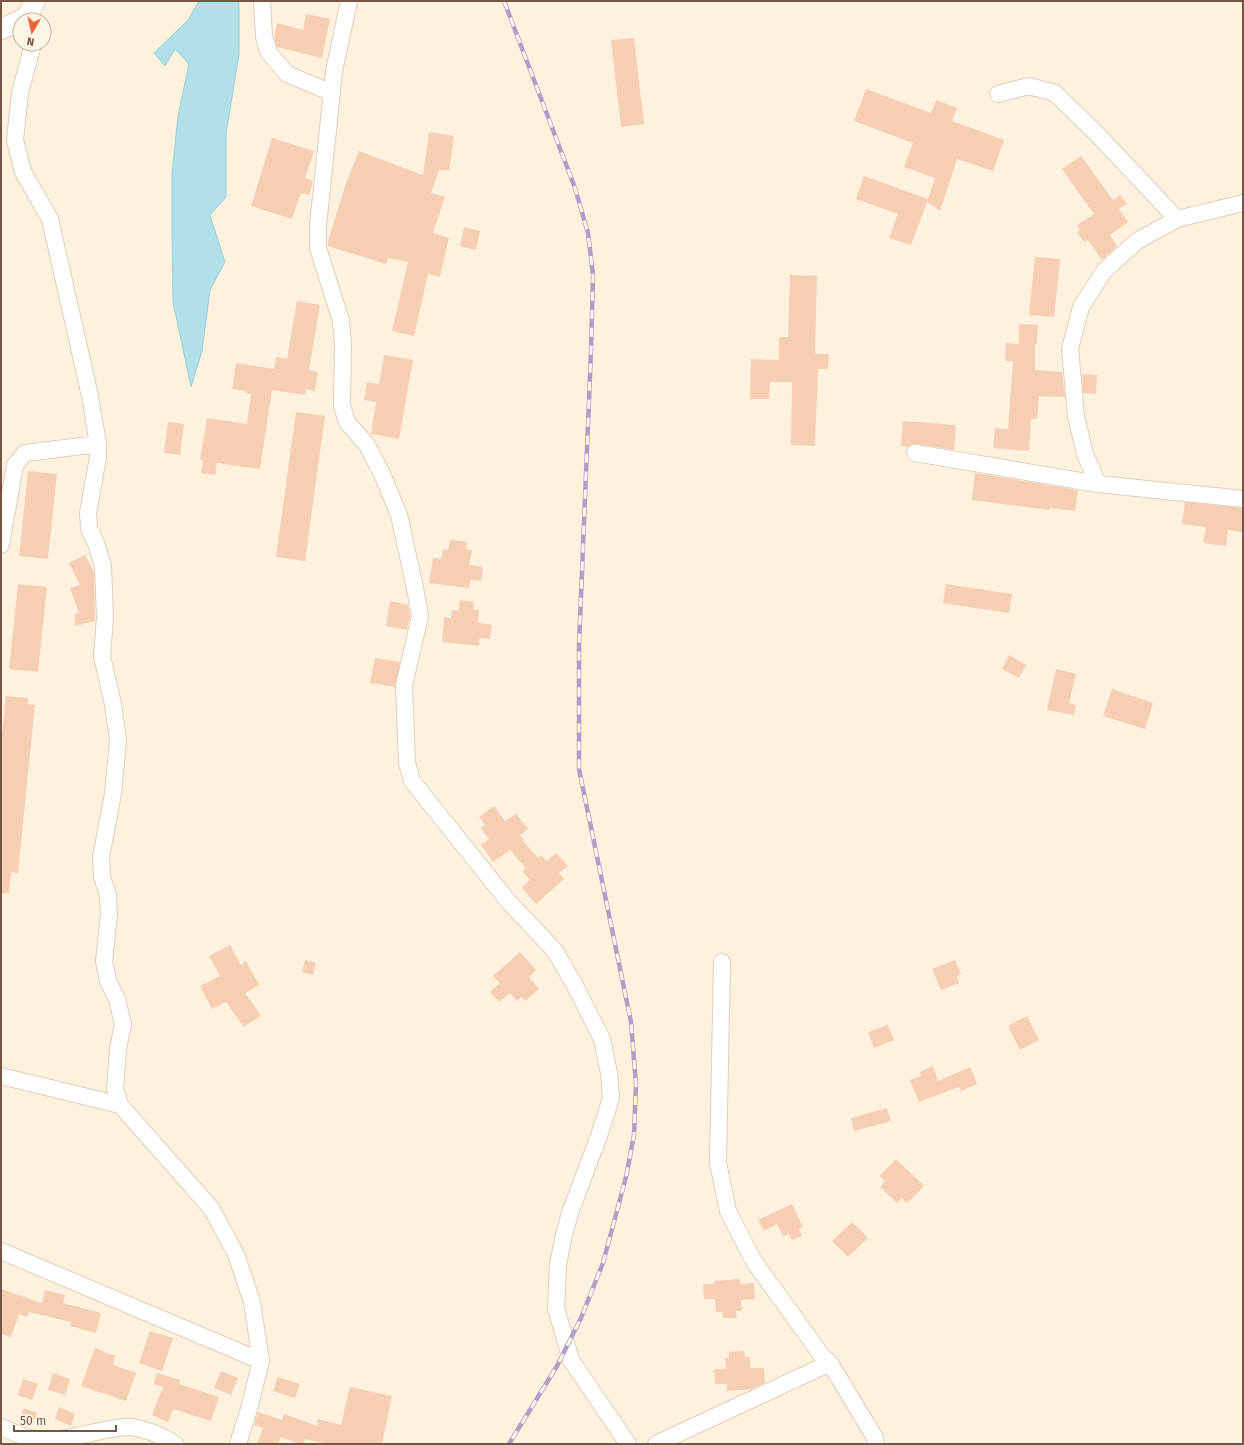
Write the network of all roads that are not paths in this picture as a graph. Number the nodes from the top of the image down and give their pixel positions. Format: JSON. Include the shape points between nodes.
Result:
{"nodes":[{"id":1,"x":262,"y":1,"type":"edge"},
{"id":2,"x":348,"y":1,"type":"edge"},
{"id":3,"x":12,"y":23,"type":"edge"},
{"id":4,"x":1,"y":29,"type":"edge"},
{"id":5,"x":31,"y":52,"type":"edge"},
{"id":6,"x":332,"y":93,"type":"junction"},
{"id":7,"x":998,"y":94,"type":"dead end"},
{"id":8,"x":1243,"y":203,"type":"edge"},
{"id":9,"x":1176,"y":219,"type":"junction"},
{"id":10,"x":98,"y":444,"type":"junction"},
{"id":11,"x":915,"y":453,"type":"dead end"},
{"id":12,"x":1098,"y":484,"type":"junction"},
{"id":13,"x":1243,"y":499,"type":"edge"},
{"id":14,"x":1,"y":545,"type":"edge"},
{"id":15,"x":722,"y":962,"type":"dead end"},
{"id":16,"x":1,"y":1076,"type":"edge"},
{"id":17,"x":120,"y":1105,"type":"junction"},
{"id":18,"x":1,"y":1251,"type":"edge"},
{"id":19,"x":261,"y":1361,"type":"junction"},
{"id":20,"x":830,"y":1363,"type":"junction"},
{"id":21,"x":1,"y":1427,"type":"edge"},
{"id":22,"x":175,"y":1444,"type":"edge"},
{"id":23,"x":238,"y":1444,"type":"edge"},
{"id":24,"x":628,"y":1444,"type":"edge"},
{"id":25,"x":656,"y":1444,"type":"edge"},
{"id":26,"x":876,"y":1444,"type":"edge"}],
"edges":[{"from":1,"to":6,"type":"street","via":[[264,37],[269,53],[287,74]]},
{"from":2,"to":6,"type":"street"},
{"from":3,"to":4,"type":"street"},
{"from":5,"to":10,"type":"street","via":[[20,93],[15,140],[23,172],[50,218],[90,396]]},
{"from":6,"to":24,"type":"street","via":[[318,248],[341,321],[342,406],[347,422],[367,445],[399,515],[420,616],[404,686],[407,763],[412,781],[436,812],[508,901],[554,951],[602,1039],[610,1073],[611,1098],[564,1234],[558,1265],[556,1308],[571,1360]]},
{"from":7,"to":9,"type":"street","via":[[1029,86],[1055,93]]},
{"from":8,"to":9,"type":"street"},
{"from":9,"to":12,"type":"street","via":[[1137,241],[1104,271],[1081,307],[1070,350],[1076,416],[1085,454]]},
{"from":10,"to":14,"type":"street","via":[[25,453],[15,465]]},
{"from":10,"to":17,"type":"street","via":[[88,513],[89,528],[103,566],[105,617],[102,656],[118,740],[113,794],[101,857],[109,914],[104,961],[123,1024],[114,1089]]},
{"from":11,"to":12,"type":"street"},
{"from":12,"to":13,"type":"street"},
{"from":15,"to":20,"type":"street","via":[[718,1163],[728,1211],[753,1260],[822,1356]]},
{"from":16,"to":17,"type":"street"},
{"from":17,"to":19,"type":"street","via":[[211,1208],[236,1254],[252,1302]]},
{"from":18,"to":19,"type":"street"},
{"from":19,"to":23,"type":"street"},
{"from":20,"to":25,"type":"street"},
{"from":20,"to":26,"type":"street","via":[[875,1438]]},
{"from":21,"to":22,"type":"street","via":[[28,1438],[45,1440],[128,1427],[165,1437]]}]}
